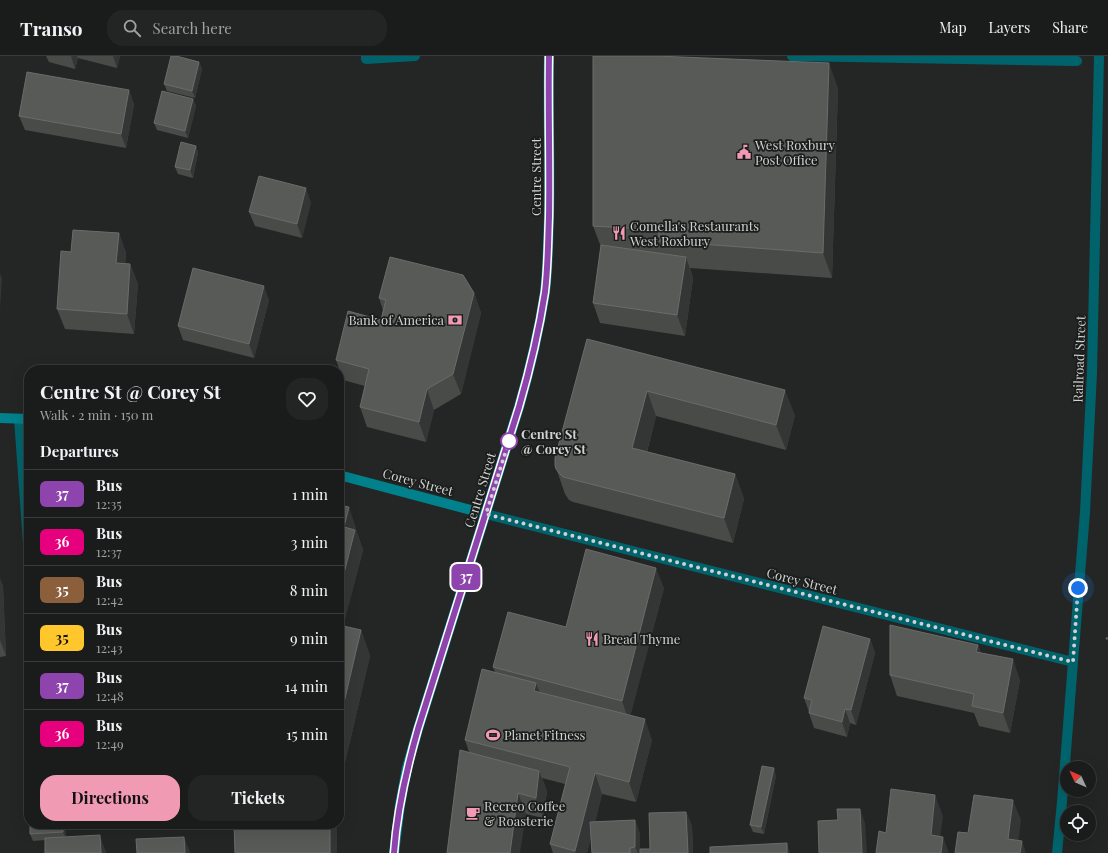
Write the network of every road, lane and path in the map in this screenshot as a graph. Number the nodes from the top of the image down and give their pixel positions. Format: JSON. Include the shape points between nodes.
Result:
{"nodes":[{"id":1,"x":366,"y":56,"type":"edge"},
{"id":2,"x":415,"y":56,"type":"edge"},
{"id":3,"x":549,"y":56,"type":"edge"},
{"id":4,"x":792,"y":56,"type":"edge"},
{"id":5,"x":1099,"y":56,"type":"edge"},
{"id":6,"x":1077,"y":61,"type":"dead end"},
{"id":7,"x":0,"y":418,"type":"edge"},
{"id":8,"x":24,"y":419,"type":"edge"},
{"id":9,"x":344,"y":476,"type":"edge"},
{"id":10,"x":486,"y":514,"type":"junction"},
{"id":11,"x":1073,"y":662,"type":"junction"},
{"id":12,"x":394,"y":853,"type":"edge"},
{"id":13,"x":1057,"y":853,"type":"edge"}],
"edges":[{"from":1,"to":2,"type":"street","via":[[366,59]]},
{"from":3,"to":10,"type":"main road","name":"Centre Street","via":[[550,181],[545,291],[530,366]]},
{"from":4,"to":6,"type":"street"},
{"from":5,"to":11,"type":"street","name":"Railroad Street","via":[[1092,373],[1085,512]]},
{"from":7,"to":8,"type":"main road"},
{"from":9,"to":10,"type":"main road","name":"Corey Street"},
{"from":10,"to":11,"type":"street","name":"Corey Street"},
{"from":10,"to":12,"type":"main road","name":"Centre Street","via":[[407,768]]},
{"from":11,"to":13,"type":"street"}]}
